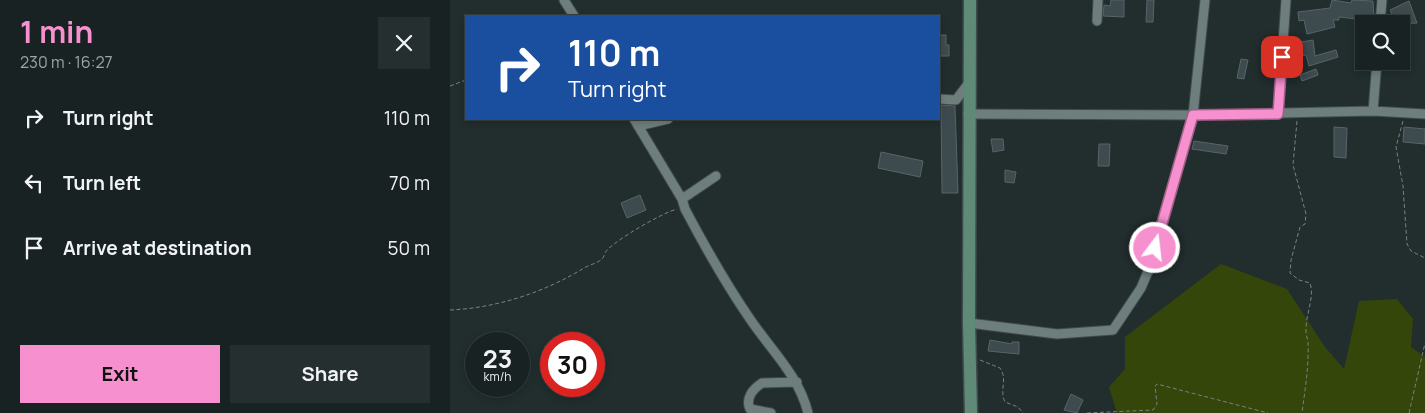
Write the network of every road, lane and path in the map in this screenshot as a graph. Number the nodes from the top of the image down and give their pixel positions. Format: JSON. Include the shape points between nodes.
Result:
{"nodes":[{"id":1,"x":564,"y":0,"type":"edge"},
{"id":2,"x":970,"y":0,"type":"edge"},
{"id":3,"x":1098,"y":0,"type":"edge"},
{"id":4,"x":1205,"y":0,"type":"edge"},
{"id":5,"x":1286,"y":0,"type":"edge"},
{"id":6,"x":1382,"y":0,"type":"edge"},
{"id":7,"x":573,"y":15,"type":"edge"},
{"id":8,"x":1381,"y":15,"type":"edge"},
{"id":9,"x":1098,"y":21,"type":"dead end"},
{"id":10,"x":1376,"y":70,"type":"edge"},
{"id":11,"x":465,"y":80,"type":"edge"},
{"id":12,"x":971,"y":80,"type":"junction"},
{"id":13,"x":450,"y":86,"type":"edge"},
{"id":14,"x":940,"y":99,"type":"edge"},
{"id":15,"x":1374,"y":111,"type":"junction"},
{"id":16,"x":1406,"y":113,"type":"junction"},
{"id":17,"x":968,"y":114,"type":"junction"},
{"id":18,"x":1278,"y":114,"type":"junction"},
{"id":19,"x":1294,"y":114,"type":"junction"},
{"id":20,"x":1425,"y":114,"type":"edge"},
{"id":21,"x":1193,"y":115,"type":"junction"},
{"id":22,"x":657,"y":120,"type":"edge"},
{"id":23,"x":636,"y":122,"type":"edge"},
{"id":24,"x":716,"y":176,"type":"dead end"},
{"id":25,"x":682,"y":199,"type":"junction"},
{"id":26,"x":685,"y":210,"type":"junction"},
{"id":27,"x":1425,"y":258,"type":"edge"},
{"id":28,"x":450,"y":310,"type":"edge"},
{"id":29,"x":968,"y":323,"type":"junction"},
{"id":30,"x":1425,"y":344,"type":"edge"},
{"id":31,"x":970,"y":356,"type":"junction"},
{"id":32,"x":796,"y":382,"type":"junction"},
{"id":33,"x":771,"y":413,"type":"edge"},
{"id":34,"x":808,"y":413,"type":"edge"},
{"id":35,"x":972,"y":413,"type":"edge"},
{"id":36,"x":1023,"y":413,"type":"edge"},
{"id":37,"x":1087,"y":413,"type":"edge"},
{"id":38,"x":1268,"y":413,"type":"edge"},
{"id":39,"x":1302,"y":413,"type":"edge"},
{"id":40,"x":1409,"y":413,"type":"edge"}],
"edges":[{"from":1,"to":7,"type":"street"},
{"from":2,"to":12,"type":"main road"},
{"from":3,"to":9,"type":"street"},
{"from":4,"to":21,"type":"street"},
{"from":5,"to":18,"type":"street"},
{"from":6,"to":8,"type":"street"},
{"from":10,"to":15,"type":"street"},
{"from":11,"to":13,"type":"path"},
{"from":12,"to":14,"type":"street","via":[[956,100]]},
{"from":12,"to":17,"type":"main road"},
{"from":15,"to":16,"type":"street"},
{"from":15,"to":19,"type":"street"},
{"from":16,"to":20,"type":"street"},
{"from":16,"to":27,"type":"path","via":[[1396,147],[1403,186],[1406,244]]},
{"from":17,"to":21,"type":"street"},
{"from":17,"to":29,"type":"main road"},
{"from":18,"to":19,"type":"street"},
{"from":18,"to":21,"type":"street"},
{"from":19,"to":39,"type":"path","via":[[1297,129],[1293,165],[1306,214],[1290,273],[1310,283],[1313,292],[1307,314],[1308,359]]},
{"from":21,"to":29,"type":"street","via":[[1147,276],[1113,330],[1057,334]]},
{"from":22,"to":23,"type":"street"},
{"from":23,"to":25,"type":"street"},
{"from":24,"to":25,"type":"street"},
{"from":25,"to":26,"type":"street"},
{"from":26,"to":28,"type":"path","via":[[672,210],[650,222],[606,250],[601,260],[568,279],[524,296]]},
{"from":26,"to":32,"type":"street","via":[[751,320]]},
{"from":29,"to":31,"type":"main road"},
{"from":30,"to":40,"type":"path"},
{"from":31,"to":35,"type":"main road"},
{"from":31,"to":36,"type":"path","via":[[1000,368],[1004,378],[1005,402],[1018,407]]},
{"from":32,"to":33,"type":"street","via":[[762,383],[750,394],[749,408]]},
{"from":32,"to":34,"type":"street"},
{"from":37,"to":38,"type":"path","via":[[1153,410],[1157,404],[1157,384]]}]}
